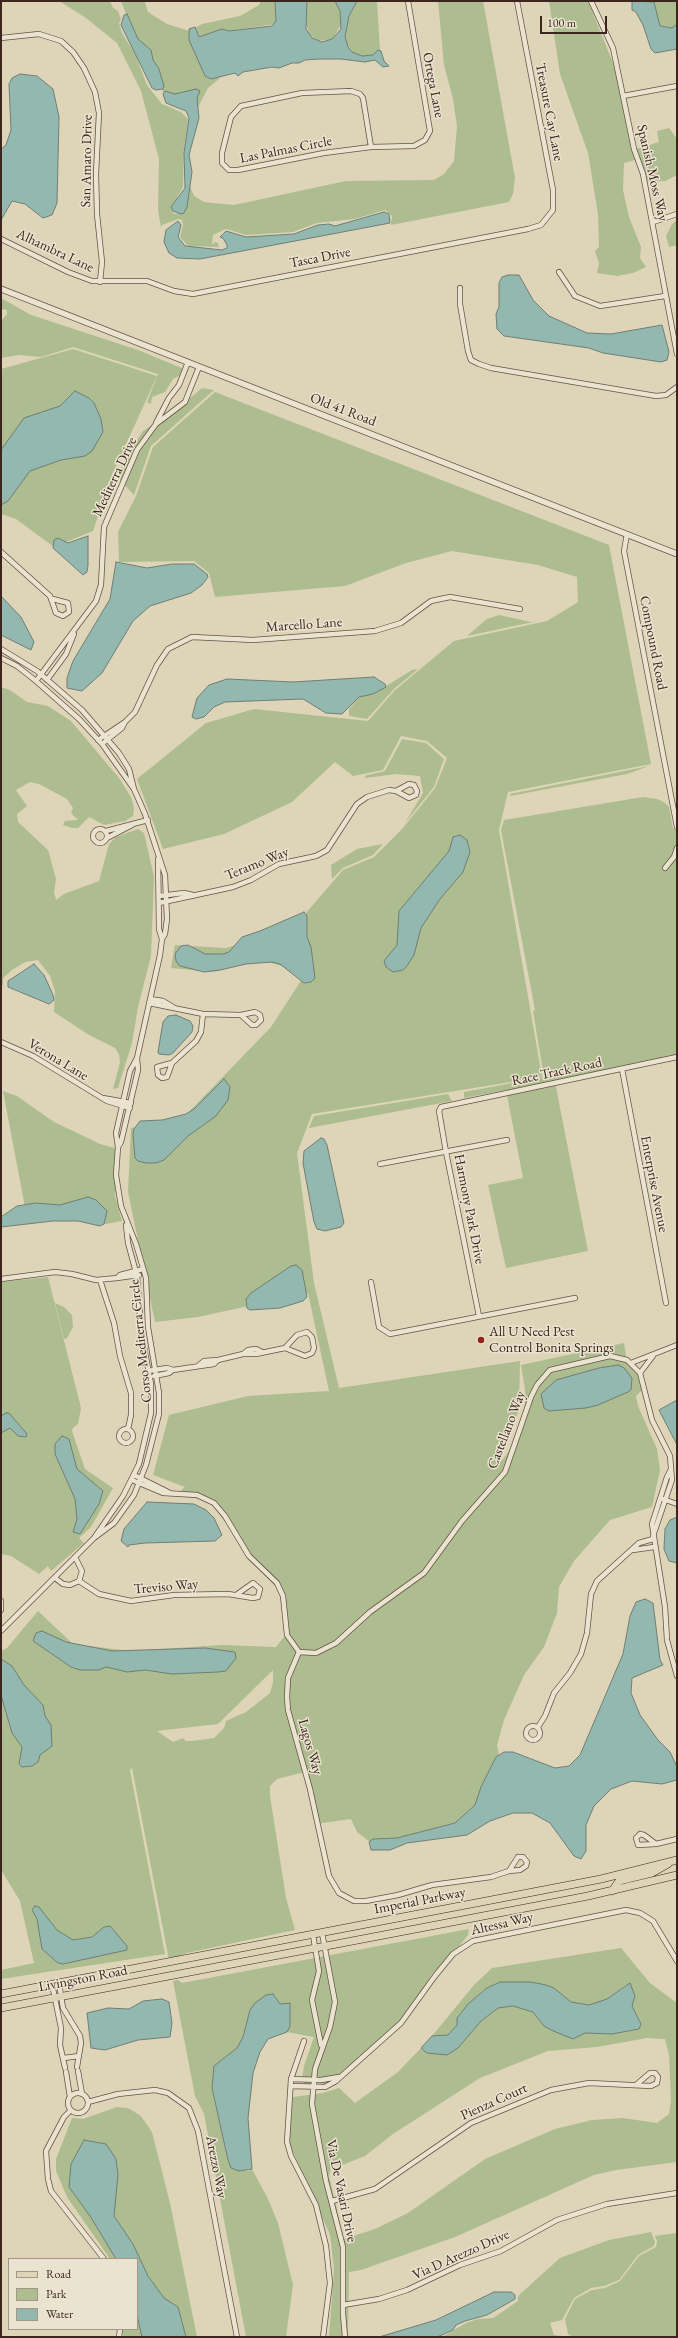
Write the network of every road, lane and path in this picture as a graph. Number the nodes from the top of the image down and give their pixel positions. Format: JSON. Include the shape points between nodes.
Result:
{"nodes":[{"id":1,"x":408,"y":1,"type":"edge"},
{"id":2,"x":517,"y":1,"type":"edge"},
{"id":3,"x":591,"y":1,"type":"edge"},
{"id":4,"x":1,"y":38,"type":"edge"},
{"id":5,"x":677,"y":86,"type":"edge"},
{"id":6,"x":623,"y":96,"type":"junction"},
{"id":7,"x":371,"y":147,"type":"junction"},
{"id":8,"x":677,"y":214,"type":"edge"},
{"id":9,"x":653,"y":222,"type":"junction"},
{"id":10,"x":543,"y":223,"type":"joint"},
{"id":11,"x":1,"y":239,"type":"edge"},
{"id":12,"x":558,"y":272,"type":"dead end"},
{"id":13,"x":100,"y":282,"type":"junction"},
{"id":14,"x":460,"y":288,"type":"dead end"},
{"id":15,"x":1,"y":289,"type":"edge"},
{"id":16,"x":665,"y":296,"type":"junction"},
{"id":17,"x":677,"y":354,"type":"edge"},
{"id":18,"x":188,"y":362,"type":"junction"},
{"id":19,"x":199,"y":367,"type":"junction"},
{"id":20,"x":677,"y":387,"type":"edge"},
{"id":21,"x":156,"y":424,"type":"junction"},
{"id":22,"x":627,"y":534,"type":"junction"},
{"id":23,"x":1,"y":552,"type":"edge"},
{"id":24,"x":677,"y":554,"type":"edge"},
{"id":25,"x":53,"y":599,"type":"dead end"},
{"id":26,"x":520,"y":609,"type":"dead end"},
{"id":27,"x":76,"y":631,"type":"junction"},
{"id":28,"x":1,"y":649,"type":"edge"},
{"id":29,"x":1,"y":658,"type":"edge"},
{"id":30,"x":41,"y":675,"type":"junction"},
{"id":31,"x":47,"y":679,"type":"junction"},
{"id":32,"x":36,"y":681,"type":"junction"},
{"id":33,"x":42,"y":686,"type":"junction"},
{"id":34,"x":125,"y":722,"type":"junction"},
{"id":35,"x":104,"y":735,"type":"junction"},
{"id":36,"x":108,"y":739,"type":"junction"},
{"id":37,"x":98,"y":740,"type":"junction"},
{"id":38,"x":102,"y":744,"type":"junction"},
{"id":39,"x":134,"y":789,"type":"junction"},
{"id":40,"x":396,"y":791,"type":"dead end"},
{"id":41,"x":148,"y":820,"type":"junction"},
{"id":42,"x":132,"y":825,"type":"junction"},
{"id":43,"x":677,"y":827,"type":"edge"},
{"id":44,"x":106,"y":831,"type":"junction"},
{"id":45,"x":107,"y":838,"type":"junction"},
{"id":46,"x":677,"y":848,"type":"edge"},
{"id":47,"x":158,"y":859,"type":"junction"},
{"id":48,"x":665,"y":868,"type":"dead end"},
{"id":49,"x":193,"y":894,"type":"junction"},
{"id":50,"x":166,"y":895,"type":"junction"},
{"id":51,"x":159,"y":896,"type":"junction"},
{"id":52,"x":167,"y":902,"type":"junction"},
{"id":53,"x":159,"y":903,"type":"junction"},
{"id":54,"x":162,"y":939,"type":"junction"},
{"id":55,"x":150,"y":1001,"type":"junction"},
{"id":56,"x":203,"y":1014,"type":"junction"},
{"id":57,"x":241,"y":1015,"type":"dead end"},
{"id":58,"x":1,"y":1042,"type":"edge"},
{"id":59,"x":677,"y":1057,"type":"edge"},
{"id":60,"x":137,"y":1058,"type":"junction"},
{"id":61,"x":172,"y":1063,"type":"dead end"},
{"id":62,"x":622,"y":1069,"type":"junction"},
{"id":63,"x":123,"y":1103,"type":"junction"},
{"id":64,"x":130,"y":1105,"type":"junction"},
{"id":65,"x":442,"y":1106,"type":"joint"},
{"id":66,"x":507,"y":1140,"type":"dead end"},
{"id":67,"x":118,"y":1146,"type":"junction"},
{"id":68,"x":446,"y":1152,"type":"junction"},
{"id":69,"x":380,"y":1164,"type":"dead end"},
{"id":70,"x":126,"y":1221,"type":"junction"},
{"id":71,"x":144,"y":1271,"type":"junction"},
{"id":72,"x":137,"y":1273,"type":"junction"},
{"id":73,"x":1,"y":1279,"type":"edge"},
{"id":74,"x":100,"y":1280,"type":"junction"},
{"id":75,"x":371,"y":1282,"type":"dead end"},
{"id":76,"x":575,"y":1298,"type":"dead end"},
{"id":77,"x":666,"y":1303,"type":"dead end"},
{"id":78,"x":479,"y":1316,"type":"junction"},
{"id":79,"x":677,"y":1345,"type":"edge"},
{"id":80,"x":285,"y":1348,"type":"junction"},
{"id":81,"x":653,"y":1356,"type":"junction"},
{"id":82,"x":631,"y":1363,"type":"junction"},
{"id":83,"x":156,"y":1370,"type":"junction"},
{"id":84,"x":174,"y":1370,"type":"junction"},
{"id":85,"x":148,"y":1371,"type":"junction"},
{"id":86,"x":640,"y":1373,"type":"junction"},
{"id":87,"x":157,"y":1376,"type":"junction"},
{"id":88,"x":150,"y":1377,"type":"junction"},
{"id":89,"x":128,"y":1429,"type":"dead end"},
{"id":90,"x":671,"y":1470,"type":"junction"},
{"id":91,"x":134,"y":1475,"type":"junction"},
{"id":92,"x":142,"y":1478,"type":"junction"},
{"id":93,"x":132,"y":1480,"type":"junction"},
{"id":94,"x":140,"y":1483,"type":"junction"},
{"id":95,"x":170,"y":1493,"type":"junction"},
{"id":96,"x":660,"y":1498,"type":"junction"},
{"id":97,"x":665,"y":1500,"type":"junction"},
{"id":98,"x":677,"y":1504,"type":"edge"},
{"id":99,"x":653,"y":1537,"type":"junction"},
{"id":100,"x":94,"y":1538,"type":"junction"},
{"id":101,"x":654,"y":1547,"type":"junction"},
{"id":102,"x":633,"y":1550,"type":"junction"},
{"id":103,"x":75,"y":1557,"type":"junction"},
{"id":104,"x":55,"y":1578,"type":"junction"},
{"id":105,"x":79,"y":1581,"type":"junction"},
{"id":106,"x":236,"y":1595,"type":"junction"},
{"id":107,"x":1,"y":1601,"type":"edge"},
{"id":108,"x":1,"y":1610,"type":"edge"},
{"id":109,"x":1,"y":1631,"type":"edge"},
{"id":110,"x":300,"y":1652,"type":"junction"},
{"id":111,"x":677,"y":1676,"type":"edge"},
{"id":112,"x":538,"y":1727,"type":"dead end"},
{"id":113,"x":677,"y":1839,"type":"edge"},
{"id":114,"x":656,"y":1844,"type":"dead end"},
{"id":115,"x":674,"y":1861,"type":"edge"},
{"id":116,"x":509,"y":1871,"type":"dead end"},
{"id":117,"x":677,"y":1875,"type":"edge"},
{"id":118,"x":612,"y":1891,"type":"junction"},
{"id":119,"x":322,"y":1933,"type":"junction"},
{"id":120,"x":313,"y":1935,"type":"junction"},
{"id":121,"x":324,"y":1946,"type":"junction"},
{"id":122,"x":315,"y":1948,"type":"junction"},
{"id":123,"x":677,"y":1961,"type":"edge"},
{"id":124,"x":167,"y":1962,"type":"joint"},
{"id":125,"x":169,"y":1976,"type":"joint"},
{"id":126,"x":55,"y":1984,"type":"junction"},
{"id":127,"x":1,"y":1994,"type":"edge"},
{"id":128,"x":58,"y":1997,"type":"junction"},
{"id":129,"x":1,"y":2008,"type":"edge"},
{"id":130,"x":304,"y":2041,"type":"dead end"},
{"id":131,"x":321,"y":2051,"type":"junction"},
{"id":132,"x":79,"y":2056,"type":"junction"},
{"id":133,"x":64,"y":2058,"type":"junction"},
{"id":134,"x":339,"y":2077,"type":"junction"},
{"id":135,"x":291,"y":2078,"type":"junction"},
{"id":136,"x":314,"y":2080,"type":"junction"},
{"id":137,"x":637,"y":2084,"type":"dead end"},
{"id":138,"x":291,"y":2086,"type":"junction"},
{"id":139,"x":313,"y":2088,"type":"junction"},
{"id":140,"x":82,"y":2094,"type":"junction"},
{"id":141,"x":70,"y":2097,"type":"junction"},
{"id":142,"x":88,"y":2102,"type":"junction"},
{"id":143,"x":71,"y":2110,"type":"junction"},
{"id":144,"x":677,"y":2193,"type":"edge"},
{"id":145,"x":332,"y":2201,"type":"junction"},
{"id":146,"x":103,"y":2258,"type":"edge"},
{"id":147,"x":343,"y":2305,"type":"junction"},
{"id":148,"x":237,"y":2337,"type":"edge"},
{"id":149,"x":323,"y":2337,"type":"edge"},
{"id":150,"x":345,"y":2337,"type":"edge"}],
"edges":[{"from":1,"to":7,"type":"street","name":"Ortega Lane","via":[[430,131],[425,140],[414,146]]},
{"from":2,"to":10,"type":"street","name":"Treasure Cay Lane","via":[[553,190],[553,210]]},
{"from":3,"to":6,"type":"street","name":"Spanish Moss Way","via":[[611,42]]},
{"from":4,"to":13,"type":"street","name":"San Amaro Drive","via":[[39,34],[61,41],[73,52],[84,68],[95,92],[99,113],[96,187],[102,262]]},
{"from":5,"to":6,"type":"street"},
{"from":6,"to":9,"type":"street","name":"Spanish Moss Way"},
{"from":7,"to":7,"type":"street","name":"Las Palmas Circle","via":[[324,153],[233,171],[224,167],[221,158],[231,117],[237,109],[245,104],[302,93],[350,91],[360,94],[364,103]]},
{"from":8,"to":9,"type":"street"},
{"from":9,"to":16,"type":"street","name":"Spanish Moss Way"},
{"from":10,"to":13,"type":"street","name":"Tasca Drive","via":[[528,229],[193,294],[174,291],[147,281]]},
{"from":11,"to":13,"type":"street","name":"Alhambra Lane","via":[[74,275]]},
{"from":12,"to":16,"type":"street","via":[[575,296],[600,306]]},
{"from":14,"to":20,"type":"street","via":[[460,304],[468,351],[471,360],[479,364],[498,370],[656,396],[666,395]]},
{"from":15,"to":18,"type":"street","name":"Old 41 Road"},
{"from":16,"to":17,"type":"street","name":"Spanish Moss Way"},
{"from":18,"to":19,"type":"street","name":"Old 41 Road"},
{"from":18,"to":21,"type":"street","name":"Mediterra Drive","via":[[183,378]]},
{"from":19,"to":21,"type":"street","name":"Mediterra Drive","via":[[185,402]]},
{"from":19,"to":22,"type":"street","name":"Old 41 Road"},
{"from":21,"to":27,"type":"street","name":"Mediterra Drive","via":[[137,450],[105,521],[99,594]]},
{"from":22,"to":24,"type":"street","name":"Old 41 Road"},
{"from":22,"to":43,"type":"street","name":"Compound Road","via":[[624,551]]},
{"from":23,"to":25,"type":"street"},
{"from":26,"to":34,"type":"street","name":"Marcello Lane","via":[[450,597],[431,601],[401,623],[375,631],[253,640],[192,637],[174,645],[164,654],[139,706]]},
{"from":27,"to":30,"type":"street","name":"Mediterra Drive"},
{"from":27,"to":31,"type":"street","name":"Mediterra Drive","via":[[66,654]]},
{"from":28,"to":30,"type":"street","name":"Corso Mediterra Circle"},
{"from":29,"to":32,"type":"street","name":"Corso Mediterra Circle","via":[[17,666]]},
{"from":30,"to":31,"type":"street","name":"Corso Mediterra Circle"},
{"from":30,"to":32,"type":"street","name":"Mediterra Drive"},
{"from":31,"to":33,"type":"street","name":"Mediterra Drive"},
{"from":31,"to":35,"type":"street","name":"Corso Mediterra Circle","via":[[70,698]]},
{"from":32,"to":33,"type":"street","name":"Corso Mediterra Circle"},
{"from":33,"to":37,"type":"street","name":"Corso Mediterra Circle","via":[[80,719]]},
{"from":34,"to":35,"type":"street","name":"Marcello Lane"},
{"from":34,"to":36,"type":"street","name":"Marcello Lane","via":[[122,728]]},
{"from":35,"to":36,"type":"street","name":"Corso Mediterra Circle"},
{"from":35,"to":37,"type":"street","name":"Marcello Lane"},
{"from":36,"to":38,"type":"street","name":"Marcello Lane"},
{"from":36,"to":39,"type":"street","name":"Corso Mediterra Circle","via":[[129,769]]},
{"from":37,"to":38,"type":"street","name":"Corso Mediterra Circle"},
{"from":38,"to":39,"type":"street","name":"Corso Mediterra Circle"},
{"from":39,"to":41,"type":"street","name":"Corso Mediterra Circle"},
{"from":40,"to":49,"type":"street","name":"Teramo Way","via":[[367,797],[357,804],[327,850],[316,856],[279,864],[233,887]]},
{"from":41,"to":42,"type":"street"},
{"from":41,"to":47,"type":"street","name":"Corso Mediterra Circle"},
{"from":42,"to":44,"type":"street"},
{"from":42,"to":45,"type":"street"},
{"from":44,"to":45,"type":"street"},
{"from":44,"to":45,"type":"street","via":[[97,829],[93,832],[92,838],[100,843]]},
{"from":46,"to":48,"type":"street","via":[[674,857]]},
{"from":47,"to":50,"type":"street","name":"Corso Mediterra Circle","via":[[163,866]]},
{"from":47,"to":51,"type":"street","name":"Corso Mediterra Circle"},
{"from":49,"to":50,"type":"street","name":"Teramo Way"},
{"from":49,"to":52,"type":"street","name":"Teramo Way"},
{"from":50,"to":51,"type":"street","name":"Teramo Way"},
{"from":50,"to":52,"type":"street","name":"Corso Mediterra Circle"},
{"from":51,"to":53,"type":"street","name":"Corso Mediterra Circle"},
{"from":52,"to":53,"type":"street","name":"Teramo Way"},
{"from":52,"to":54,"type":"street","name":"Corso Mediterra Circle","via":[[167,928]]},
{"from":53,"to":54,"type":"street","name":"Corso Mediterra Circle","via":[[159,929]]},
{"from":54,"to":55,"type":"street","name":"Corso Mediterra Circle"},
{"from":55,"to":56,"type":"street"},
{"from":55,"to":60,"type":"street","name":"Corso Mediterra Circle"},
{"from":56,"to":57,"type":"street"},
{"from":56,"to":61,"type":"street","via":[[198,1039]]},
{"from":58,"to":63,"type":"street","name":"Verona Lane","via":[[33,1056],[85,1089],[103,1098]]},
{"from":59,"to":62,"type":"street","name":"Race Track Road"},
{"from":60,"to":63,"type":"street","name":"Corso Mediterra Circle","via":[[130,1071]]},
{"from":60,"to":64,"type":"street","name":"Corso Mediterra Circle","via":[[138,1070]]},
{"from":62,"to":65,"type":"street","name":"Race Track Road"},
{"from":62,"to":77,"type":"street","name":"Enterprise Avenue"},
{"from":63,"to":64,"type":"street","name":"Verona Lane"},
{"from":63,"to":67,"type":"street","name":"Corso Mediterra Circle","via":[[116,1134]]},
{"from":64,"to":67,"type":"street","name":"Corso Mediterra Circle","via":[[122,1142]]},
{"from":65,"to":68,"type":"street","name":"Harmony Park Drive","via":[[439,1111]]},
{"from":66,"to":68,"type":"street"},
{"from":67,"to":70,"type":"street","name":"Corso Mediterra Circle","via":[[116,1180]]},
{"from":68,"to":69,"type":"street"},
{"from":68,"to":78,"type":"street","name":"Harmony Park Drive"},
{"from":70,"to":71,"type":"street","name":"Corso Mediterra Circle"},
{"from":70,"to":72,"type":"street","name":"Corso Mediterra Circle","via":[[128,1243]]},
{"from":71,"to":72,"type":"street"},
{"from":71,"to":83,"type":"street","name":"Corso Mediterra Circle","via":[[148,1327]]},
{"from":72,"to":74,"type":"street"},
{"from":72,"to":85,"type":"street","name":"Corso Mediterra Circle","via":[[141,1330]]},
{"from":73,"to":74,"type":"street","via":[[56,1272]]},
{"from":74,"to":89,"type":"street","via":[[114,1322],[120,1356],[131,1393]]},
{"from":75,"to":78,"type":"street","via":[[379,1327],[390,1334]]},
{"from":76,"to":78,"type":"street"},
{"from":79,"to":81,"type":"street"},
{"from":80,"to":80,"type":"street","via":[[299,1355],[309,1355],[314,1348],[312,1337],[307,1332],[302,1333],[293,1338]]},
{"from":80,"to":84,"type":"street","via":[[204,1361],[199,1365]]},
{"from":81,"to":82,"type":"street"},
{"from":81,"to":86,"type":"street"},
{"from":82,"to":86,"type":"street","name":"Castellano Way"},
{"from":82,"to":110,"type":"street","name":"Castellano Way","via":[[620,1357],[610,1356],[550,1370],[531,1397],[505,1472],[462,1521],[424,1572],[370,1612],[336,1643],[316,1653]]},
{"from":83,"to":84,"type":"street"},
{"from":83,"to":85,"type":"street"},
{"from":83,"to":87,"type":"street","name":"Corso Mediterra Circle"},
{"from":84,"to":87,"type":"street"},
{"from":85,"to":88,"type":"street","name":"Corso Mediterra Circle"},
{"from":86,"to":90,"type":"street","name":"Castellano Way","via":[[650,1414],[670,1456]]},
{"from":87,"to":88,"type":"street"},
{"from":87,"to":92,"type":"street","name":"Corso Mediterra Circle","via":[[159,1414]]},
{"from":88,"to":91,"type":"street","name":"Corso Mediterra Circle","via":[[150,1413]]},
{"from":90,"to":96,"type":"street","name":"Castellano Way"},
{"from":90,"to":97,"type":"street","name":"Castellano Way","via":[[672,1480]]},
{"from":91,"to":92,"type":"street"},
{"from":91,"to":93,"type":"street","name":"Corso Mediterra Circle"},
{"from":92,"to":94,"type":"street","name":"Corso Mediterra Circle"},
{"from":92,"to":95,"type":"street"},
{"from":93,"to":94,"type":"street"},
{"from":93,"to":100,"type":"street","name":"Corso Mediterra Circle"},
{"from":94,"to":95,"type":"street","via":[[163,1493]]},
{"from":94,"to":100,"type":"street","name":"Corso Mediterra Circle","via":[[123,1512],[108,1529]]},
{"from":95,"to":110,"type":"street","via":[[206,1498],[220,1508],[249,1556],[277,1583],[283,1596],[287,1635]]},
{"from":96,"to":97,"type":"street"},
{"from":96,"to":99,"type":"street","name":"Castellano Way","via":[[653,1516]]},
{"from":97,"to":98,"type":"street"},
{"from":97,"to":99,"type":"street","name":"Castellano Way"},
{"from":99,"to":101,"type":"street","name":"Castellano Way"},
{"from":99,"to":102,"type":"street","via":[[639,1543]]},
{"from":100,"to":103,"type":"street","name":"Corso Mediterra Circle"},
{"from":101,"to":102,"type":"street"},
{"from":101,"to":111,"type":"street","name":"Castellano Way","via":[[665,1607],[667,1640]]},
{"from":102,"to":112,"type":"street","via":[[601,1576],[593,1587],[587,1633],[580,1654],[554,1694]]},
{"from":103,"to":104,"type":"street","name":"Corso Mediterra Circle"},
{"from":103,"to":105,"type":"street","via":[[82,1571]]},
{"from":104,"to":105,"type":"street","via":[[63,1584],[70,1585]]},
{"from":104,"to":109,"type":"street","name":"Corso Mediterra Circle"},
{"from":105,"to":106,"type":"street","name":"Treviso Way","via":[[93,1591],[122,1601],[174,1595]]},
{"from":106,"to":106,"type":"street","name":"Treviso Way","via":[[258,1597],[260,1589],[253,1583]]},
{"from":107,"to":108,"type":"street"},
{"from":110,"to":116,"type":"street","name":"Lagos Way","via":[[288,1678],[288,1710],[310,1789],[329,1876],[339,1893],[354,1901],[366,1902],[432,1886],[491,1877]]},
{"from":113,"to":114,"type":"street"},
{"from":115,"to":118,"type":"main road","via":[[652,1873],[619,1881]]},
{"from":115,"to":119,"type":"main road","name":"Imperial Parkway","via":[[607,1878]]},
{"from":117,"to":118,"type":"main road","name":"Imperial Parkway"},
{"from":118,"to":121,"type":"main road","name":"Imperial Parkway"},
{"from":119,"to":120,"type":"main road","name":"Imperial Parkway"},
{"from":119,"to":121,"type":"street","name":"Via De Vasari Drive"},
{"from":120,"to":122,"type":"street","name":"Via De Vasari Drive"},
{"from":120,"to":124,"type":"main road","name":"Imperial Parkway"},
{"from":121,"to":122,"type":"main road","name":"Imperial Parkway"},
{"from":121,"to":131,"type":"street","name":"Via De Vasari Drive","via":[[335,2002],[330,2027]]},
{"from":122,"to":125,"type":"main road","name":"Imperial Parkway"},
{"from":122,"to":131,"type":"street","name":"Via De Vasari Drive","via":[[319,1971],[312,2000],[321,2034]]},
{"from":123,"to":134,"type":"street","name":"Altessa Way","via":[[654,1922],[640,1913],[626,1910],[472,1941],[453,1954],[401,2023]]},
{"from":124,"to":126,"type":"main road","name":"Livingston Road"},
{"from":125,"to":128,"type":"main road","name":"Livingston Road"},
{"from":126,"to":127,"type":"main road","name":"Livingston Road"},
{"from":126,"to":128,"type":"street"},
{"from":128,"to":129,"type":"main road","name":"Livingston Road"},
{"from":128,"to":132,"type":"street","via":[[80,2036]]},
{"from":128,"to":133,"type":"street","via":[[60,2045]]},
{"from":130,"to":135,"type":"street"},
{"from":131,"to":136,"type":"street","name":"Via De Vasari Drive"},
{"from":132,"to":133,"type":"street"},
{"from":132,"to":140,"type":"street","via":[[78,2069]]},
{"from":133,"to":141,"type":"street"},
{"from":134,"to":136,"type":"street"},
{"from":134,"to":139,"type":"street","name":"Altessa Way","via":[[330,2085]]},
{"from":135,"to":136,"type":"street"},
{"from":135,"to":138,"type":"street"},
{"from":136,"to":139,"type":"street","name":"Via De Vasari Drive"},
{"from":137,"to":145,"type":"street","name":"Pienza Court","via":[[589,2083],[552,2090],[471,2123],[374,2189]]},
{"from":138,"to":139,"type":"street","name":"Altessa Way"},
{"from":138,"to":149,"type":"street","via":[[287,2142],[291,2156],[316,2205],[329,2265],[330,2283]]},
{"from":139,"to":145,"type":"street","name":"Via De Vasari Drive","via":[[314,2119]]},
{"from":140,"to":141,"type":"street"},
{"from":140,"to":142,"type":"street"},
{"from":141,"to":143,"type":"street","via":[[68,2102]]},
{"from":142,"to":143,"type":"street","via":[[87,2108],[82,2112],[76,2113]]},
{"from":142,"to":148,"type":"street","name":"Arezzo Way","via":[[118,2094],[155,2090],[168,2093],[189,2108],[198,2131]]},
{"from":143,"to":146,"type":"street","via":[[64,2117],[46,2151],[48,2179],[51,2191]]},
{"from":144,"to":147,"type":"street","name":"Via D Arezzo Drive","via":[[622,2201],[586,2211],[547,2225],[501,2251],[460,2265],[407,2290],[379,2299]]},
{"from":145,"to":147,"type":"street","name":"Via De Vasari Drive","via":[[343,2247]]},
{"from":147,"to":150,"type":"street","name":"Via De Vasari Drive"}]}
